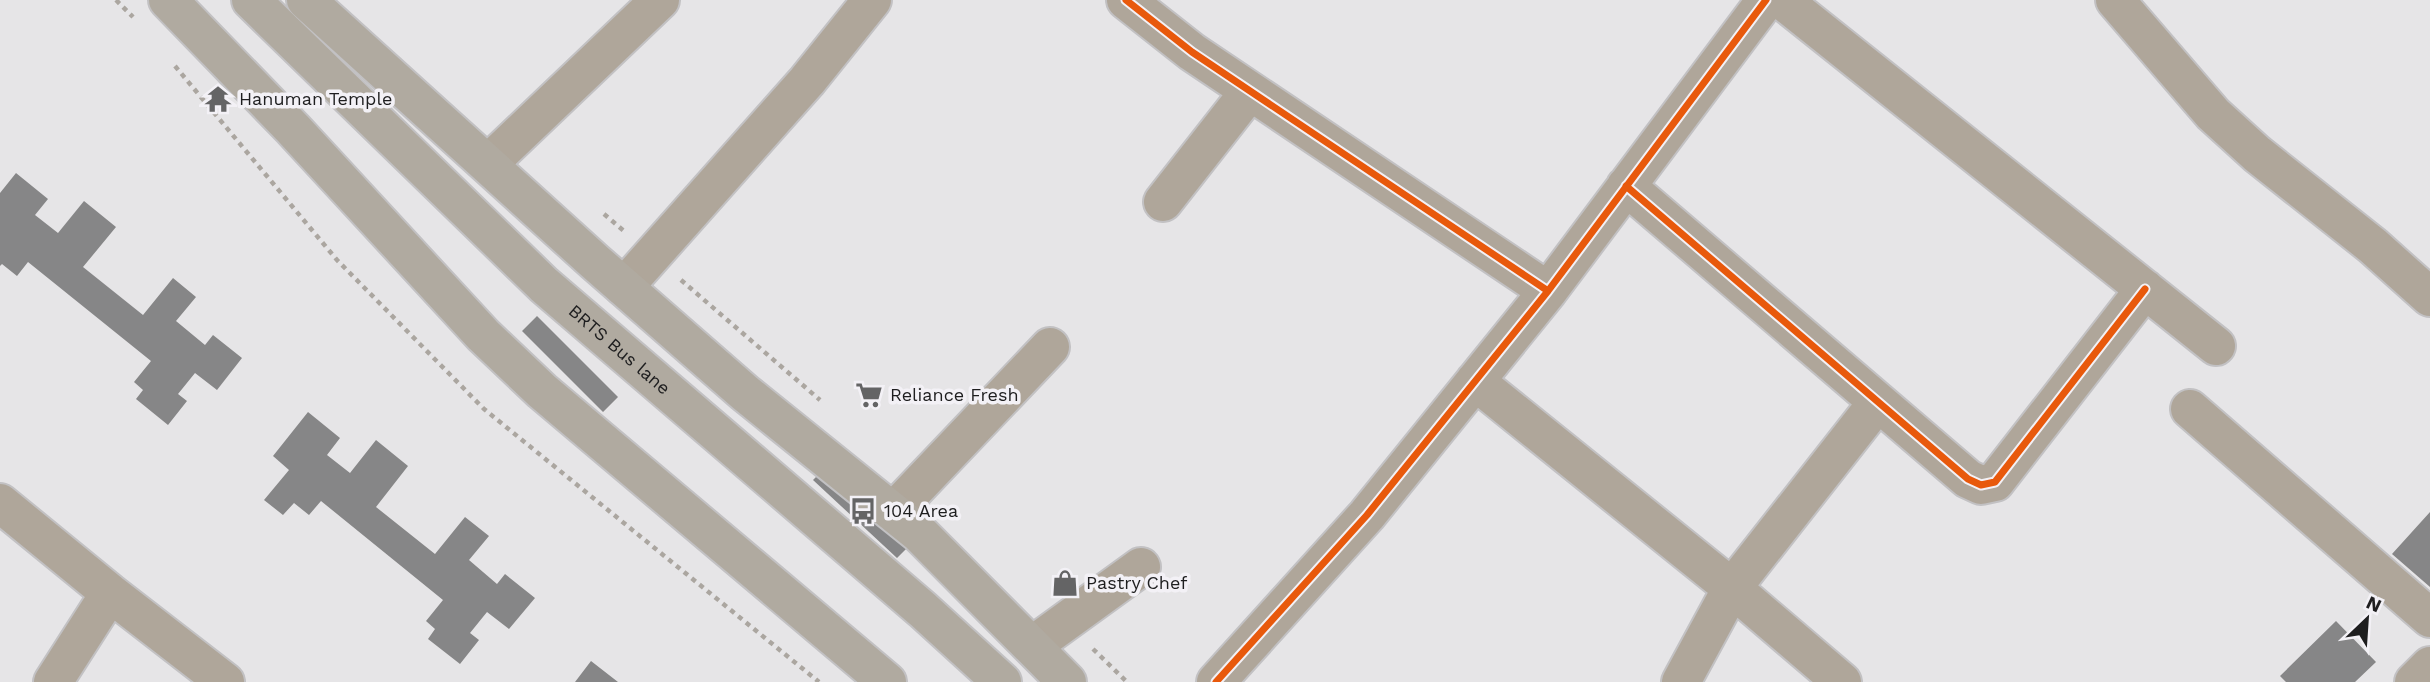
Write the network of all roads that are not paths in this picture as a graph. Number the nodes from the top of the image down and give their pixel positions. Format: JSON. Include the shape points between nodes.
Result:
{"nodes":[{"id":1,"x":168,"y":0,"type":"edge"},
{"id":2,"x":251,"y":0,"type":"edge"},
{"id":3,"x":306,"y":0,"type":"edge"},
{"id":4,"x":660,"y":0,"type":"edge"},
{"id":5,"x":872,"y":0,"type":"edge"},
{"id":6,"x":1126,"y":0,"type":"edge"},
{"id":7,"x":1766,"y":0,"type":"edge"},
{"id":8,"x":1782,"y":0,"type":"edge"},
{"id":9,"x":2115,"y":0,"type":"edge"},
{"id":10,"x":1250,"y":91,"type":"junction"},
{"id":11,"x":488,"y":164,"type":"junction"},
{"id":12,"x":1626,"y":186,"type":"junction"},
{"id":13,"x":1163,"y":202,"type":"dead end"},
{"id":14,"x":624,"y":287,"type":"junction"},
{"id":15,"x":2145,"y":289,"type":"junction"},
{"id":16,"x":1548,"y":291,"type":"junction"},
{"id":17,"x":2430,"y":297,"type":"edge"},
{"id":18,"x":2216,"y":346,"type":"dead end"},
{"id":19,"x":1050,"y":347,"type":"dead end"},
{"id":20,"x":1475,"y":381,"type":"junction"},
{"id":21,"x":1878,"y":402,"type":"junction"},
{"id":22,"x":2190,"y":409,"type":"dead end"},
{"id":23,"x":0,"y":503,"type":"edge"},
{"id":24,"x":894,"y":511,"type":"junction"},
{"id":25,"x":1141,"y":567,"type":"dead end"},
{"id":26,"x":1732,"y":588,"type":"junction"},
{"id":27,"x":110,"y":593,"type":"junction"},
{"id":28,"x":2430,"y":618,"type":"edge"},
{"id":29,"x":1032,"y":646,"type":"junction"},
{"id":30,"x":2430,"y":666,"type":"edge"},
{"id":31,"x":52,"y":682,"type":"edge"},
{"id":32,"x":225,"y":682,"type":"edge"},
{"id":33,"x":887,"y":682,"type":"edge"},
{"id":34,"x":1002,"y":682,"type":"edge"},
{"id":35,"x":1067,"y":682,"type":"edge"},
{"id":36,"x":1216,"y":682,"type":"edge"},
{"id":37,"x":1681,"y":682,"type":"edge"},
{"id":38,"x":1842,"y":682,"type":"edge"},
{"id":39,"x":2414,"y":682,"type":"edge"}],
"edges":[{"from":1,"to":33,"type":"main road","via":[[532,382]]},
{"from":2,"to":34,"type":"main road","name":"BRTS Bus lane","via":[[544,285]]},
{"from":3,"to":11,"type":"main road"},
{"from":4,"to":11,"type":"street"},
{"from":5,"to":14,"type":"street","via":[[807,81]]},
{"from":6,"to":10,"type":"street"},
{"from":7,"to":12,"type":"street"},
{"from":8,"to":15,"type":"street"},
{"from":9,"to":17,"type":"street","via":[[2213,114]]},
{"from":10,"to":13,"type":"street"},
{"from":10,"to":16,"type":"street"},
{"from":11,"to":14,"type":"main road"},
{"from":12,"to":16,"type":"street"},
{"from":12,"to":21,"type":"street"},
{"from":14,"to":24,"type":"main road","via":[[745,393]]},
{"from":15,"to":18,"type":"street"},
{"from":15,"to":21,"type":"street","via":[[1995,482],[1981,485],[1968,479]]},
{"from":16,"to":20,"type":"street"},
{"from":19,"to":24,"type":"street"},
{"from":20,"to":26,"type":"street"},
{"from":20,"to":36,"type":"street","via":[[1367,515]]},
{"from":21,"to":26,"type":"street"},
{"from":22,"to":28,"type":"street"},
{"from":23,"to":27,"type":"street"},
{"from":24,"to":29,"type":"main road"},
{"from":25,"to":29,"type":"street"},
{"from":26,"to":37,"type":"street"},
{"from":26,"to":38,"type":"street"},
{"from":27,"to":31,"type":"street"},
{"from":27,"to":32,"type":"street"},
{"from":29,"to":35,"type":"main road"},
{"from":30,"to":39,"type":"street"}]}
